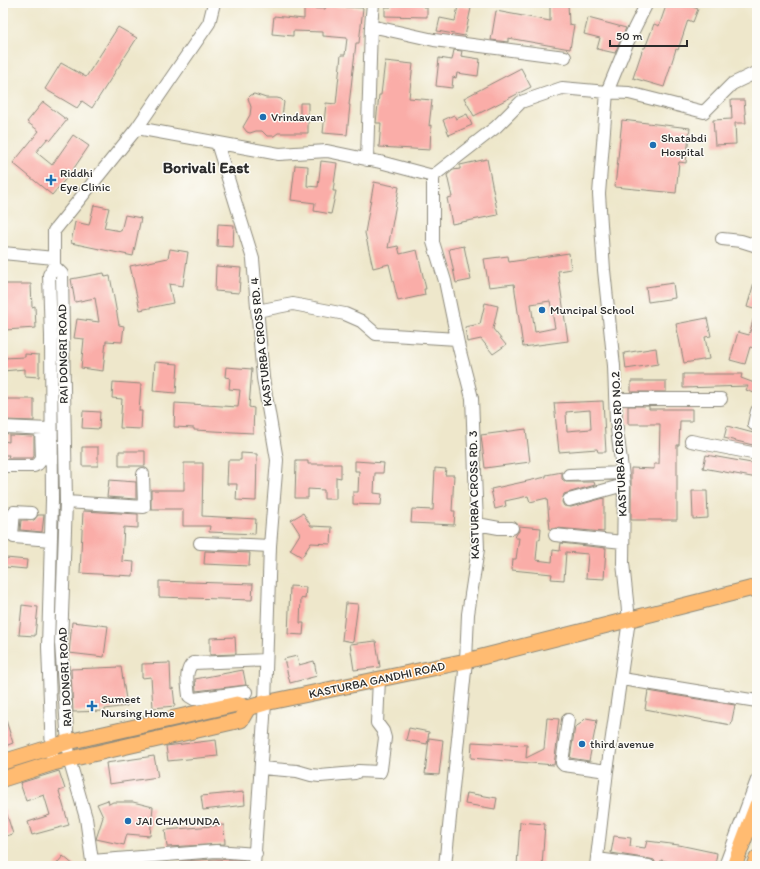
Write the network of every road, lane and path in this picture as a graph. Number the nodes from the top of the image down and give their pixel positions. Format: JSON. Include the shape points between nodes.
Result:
{"nodes":[{"id":1,"x":214,"y":3,"type":"edge"},
{"id":2,"x":373,"y":3,"type":"edge"},
{"id":3,"x":647,"y":3,"type":"edge"},
{"id":4,"x":371,"y":26,"type":"junction"},
{"id":5,"x":565,"y":57,"type":"dead end"},
{"id":6,"x":757,"y":72,"type":"edge"},
{"id":7,"x":607,"y":92,"type":"junction"},
{"id":8,"x":136,"y":128,"type":"junction"},
{"id":9,"x":217,"y":143,"type":"junction"},
{"id":10,"x":367,"y":160,"type":"junction"},
{"id":11,"x":433,"y":176,"type":"junction"},
{"id":12,"x":722,"y":239,"type":"dead end"},
{"id":13,"x":757,"y":246,"type":"edge"},
{"id":14,"x":3,"y":253,"type":"edge"},
{"id":15,"x":54,"y":262,"type":"junction"},
{"id":16,"x":257,"y":311,"type":"junction"},
{"id":17,"x":457,"y":339,"type":"junction"},
{"id":18,"x":721,"y":399,"type":"dead end"},
{"id":19,"x":616,"y":400,"type":"junction"},
{"id":20,"x":757,"y":411,"type":"edge"},
{"id":21,"x":757,"y":425,"type":"edge"},
{"id":22,"x":4,"y":427,"type":"dead end"},
{"id":23,"x":47,"y":429,"type":"junction"},
{"id":24,"x":65,"y":430,"type":"junction"},
{"id":25,"x":691,"y":441,"type":"dead end"},
{"id":26,"x":757,"y":454,"type":"edge"},
{"id":27,"x":3,"y":466,"type":"edge"},
{"id":28,"x":143,"y":474,"type":"dead end"},
{"id":29,"x":569,"y":474,"type":"dead end"},
{"id":30,"x":623,"y":479,"type":"junction"},
{"id":31,"x":569,"y":500,"type":"dead end"},
{"id":32,"x":66,"y":502,"type":"junction"},
{"id":33,"x":31,"y":513,"type":"dead end"},
{"id":34,"x":52,"y":514,"type":"junction"},
{"id":35,"x":66,"y":515,"type":"junction"},
{"id":36,"x":477,"y":524,"type":"junction"},
{"id":37,"x":512,"y":528,"type":"dead end"},
{"id":38,"x":555,"y":535,"type":"dead end"},
{"id":39,"x":51,"y":540,"type":"junction"},
{"id":40,"x":623,"y":542,"type":"junction"},
{"id":41,"x":200,"y":543,"type":"dead end"},
{"id":42,"x":270,"y":546,"type":"junction"},
{"id":43,"x":50,"y":574,"type":"junction"},
{"id":44,"x":64,"y":576,"type":"junction"},
{"id":45,"x":757,"y":587,"type":"edge"},
{"id":46,"x":629,"y":620,"type":"junction"},
{"id":47,"x":266,"y":660,"type":"junction"},
{"id":48,"x":466,"y":661,"type":"junction"},
{"id":49,"x":379,"y":679,"type":"junction"},
{"id":50,"x":622,"y":679,"type":"junction"},
{"id":51,"x":246,"y":692,"type":"dead end"},
{"id":52,"x":757,"y":701,"type":"edge"},
{"id":53,"x":265,"y":703,"type":"junction"},
{"id":54,"x":248,"y":708,"type":"junction"},
{"id":55,"x":568,"y":720,"type":"dead end"},
{"id":56,"x":68,"y":742,"type":"junction"},
{"id":57,"x":51,"y":747,"type":"junction"},
{"id":58,"x":69,"y":759,"type":"junction"},
{"id":59,"x":3,"y":762,"type":"edge"},
{"id":60,"x":53,"y":762,"type":"junction"},
{"id":61,"x":261,"y":768,"type":"junction"},
{"id":62,"x":607,"y":771,"type":"junction"},
{"id":63,"x":3,"y":779,"type":"edge"},
{"id":64,"x":757,"y":780,"type":"edge"},
{"id":65,"x":757,"y":805,"type":"edge"},
{"id":66,"x":256,"y":854,"type":"junction"},
{"id":67,"x":757,"y":858,"type":"edge"},
{"id":68,"x":596,"y":863,"type":"edge"},
{"id":69,"x":254,"y":866,"type":"edge"},
{"id":70,"x":445,"y":866,"type":"edge"},
{"id":71,"x":649,"y":866,"type":"edge"},
{"id":72,"x":725,"y":866,"type":"edge"},
{"id":73,"x":734,"y":866,"type":"edge"},
{"id":74,"x":754,"y":866,"type":"edge"}],
"edges":[{"from":1,"to":8,"type":"street","name":"RAI DONGRI ROAD","via":[[209,23]]},
{"from":2,"to":4,"type":"street"},
{"from":3,"to":7,"type":"street","name":"KASTURBA CROSS RD NO.2"},
{"from":4,"to":5,"type":"street","via":[[434,40]]},
{"from":4,"to":10,"type":"street"},
{"from":6,"to":7,"type":"street","via":[[732,84],[704,112],[629,93]]},
{"from":7,"to":11,"type":"street","via":[[562,88],[521,102],[496,127]]},
{"from":7,"to":19,"type":"street","name":"KASTURBA CROSS RD NO.2","via":[[599,194]]},
{"from":8,"to":9,"type":"street"},
{"from":8,"to":15,"type":"street","name":"RAI DONGRI ROAD","via":[[54,231]]},
{"from":9,"to":10,"type":"street","via":[[279,154],[327,151]]},
{"from":9,"to":16,"type":"street","name":"KASTURBA CROSS RD. 4","via":[[253,260]]},
{"from":10,"to":11,"type":"street"},
{"from":11,"to":17,"type":"street","name":"KASTURBA CROSS RD. 3","via":[[433,242],[445,281]]},
{"from":12,"to":13,"type":"street"},
{"from":14,"to":15,"type":"street"},
{"from":15,"to":23,"type":"street","via":[[50,275]]},
{"from":15,"to":24,"type":"street","name":"RAI DONGRI ROAD","via":[[62,274]]},
{"from":16,"to":17,"type":"street","via":[[293,304],[345,314],[361,321],[376,334]]},
{"from":16,"to":42,"type":"street","name":"KASTURBA CROSS RD. 4","via":[[263,378],[277,460]]},
{"from":17,"to":36,"type":"street","name":"KASTURBA CROSS RD. 3","via":[[472,398]]},
{"from":18,"to":19,"type":"street"},
{"from":19,"to":30,"type":"street","name":"KASTURBA CROSS RD NO.2"},
{"from":20,"to":21,"type":"street","via":[[754,424]]},
{"from":22,"to":23,"type":"street"},
{"from":23,"to":24,"type":"street"},
{"from":23,"to":27,"type":"street","via":[[42,459],[38,464]]},
{"from":23,"to":34,"type":"street"},
{"from":24,"to":32,"type":"street","name":"RAI DONGRI ROAD"},
{"from":25,"to":26,"type":"street"},
{"from":28,"to":32,"type":"street","via":[[144,506]]},
{"from":29,"to":30,"type":"street"},
{"from":30,"to":31,"type":"street"},
{"from":30,"to":40,"type":"street","name":"KASTURBA CROSS RD NO.2"},
{"from":32,"to":35,"type":"street","name":"RAI DONGRI ROAD"},
{"from":33,"to":39,"type":"street","via":[[14,512],[12,535]]},
{"from":34,"to":35,"type":"street"},
{"from":34,"to":39,"type":"street"},
{"from":35,"to":44,"type":"street","name":"RAI DONGRI ROAD"},
{"from":36,"to":37,"type":"street"},
{"from":36,"to":48,"type":"street","name":"KASTURBA CROSS RD. 3","via":[[478,549],[468,614]]},
{"from":38,"to":40,"type":"street"},
{"from":39,"to":43,"type":"street"},
{"from":40,"to":46,"type":"street","name":"KASTURBA CROSS RD NO.2"},
{"from":41,"to":42,"type":"street"},
{"from":42,"to":47,"type":"street","name":"KASTURBA CROSS RD. 4"},
{"from":43,"to":44,"type":"street"},
{"from":43,"to":57,"type":"street","via":[[48,646]]},
{"from":44,"to":56,"type":"street","name":"RAI DONGRI ROAD","via":[[61,643]]},
{"from":45,"to":46,"type":"main road","name":"KASTURBA GANDHI ROAD"},
{"from":46,"to":48,"type":"main road","name":"KASTURBA GANDHI ROAD"},
{"from":46,"to":50,"type":"street","name":"KASTURBA CROSS RD NO.2"},
{"from":47,"to":51,"type":"street","via":[[194,663],[188,669],[189,696],[194,699]]},
{"from":47,"to":53,"type":"street","name":"KASTURBA CROSS RD. 4"},
{"from":48,"to":49,"type":"main road","name":"KASTURBA GANDHI ROAD"},
{"from":48,"to":70,"type":"street","name":"KASTURBA CROSS RD. 3"},
{"from":49,"to":53,"type":"main road","name":"KASTURBA GANDHI ROAD"},
{"from":49,"to":61,"type":"street","via":[[377,723],[385,738],[380,772],[358,771],[320,776]]},
{"from":50,"to":52,"type":"street"},
{"from":50,"to":62,"type":"street","name":"KASTURBA CROSS RD NO.2"},
{"from":53,"to":54,"type":"main road","name":"KASTURBA GANDHI ROAD"},
{"from":53,"to":61,"type":"street","name":"KASTURBA CROSS RD. 4"},
{"from":54,"to":56,"type":"main road","via":[[237,704]]},
{"from":54,"to":58,"type":"main road","name":"KASTURBA GANDHI ROAD","via":[[241,720]]},
{"from":55,"to":62,"type":"street","via":[[562,763]]},
{"from":56,"to":57,"type":"main road"},
{"from":56,"to":58,"type":"street","name":"RAI DONGRI ROAD"},
{"from":57,"to":59,"type":"main road"},
{"from":57,"to":60,"type":"street"},
{"from":58,"to":60,"type":"main road","name":"KASTURBA GANDHI ROAD"},
{"from":58,"to":66,"type":"street","name":"RAI DONGRI ROAD","via":[[86,818],[92,861],[216,850]]},
{"from":60,"to":63,"type":"main road","name":"KASTURBA GANDHI ROAD"},
{"from":61,"to":66,"type":"street","name":"KASTURBA CROSS RD. 4"},
{"from":62,"to":68,"type":"street","name":"KASTURBA CROSS RD NO.2"},
{"from":64,"to":72,"type":"street"},
{"from":65,"to":73,"type":"main road"},
{"from":66,"to":69,"type":"street","name":"KASTURBA CROSS RD. 4"},
{"from":67,"to":74,"type":"main road"},
{"from":68,"to":71,"type":"street"}]}
